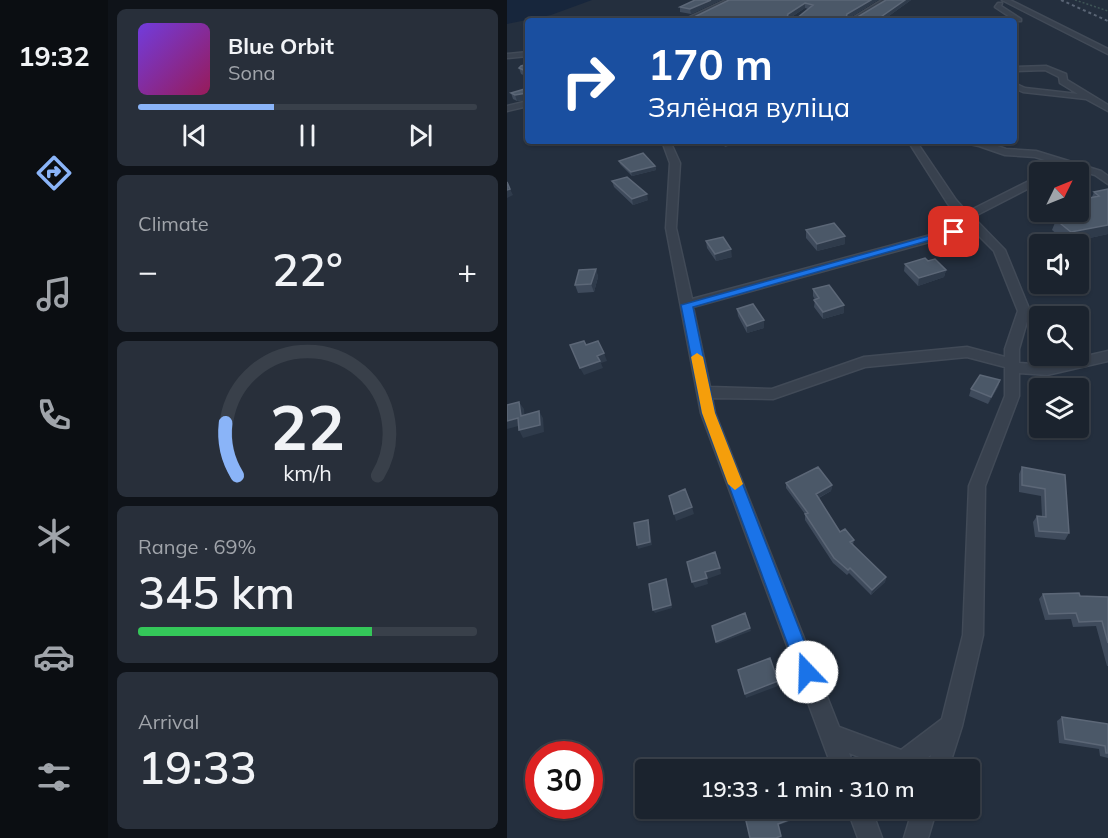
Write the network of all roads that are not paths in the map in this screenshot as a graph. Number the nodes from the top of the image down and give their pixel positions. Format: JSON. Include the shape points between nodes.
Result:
{"nodes":[{"id":1,"x":731,"y":0,"type":"edge"},
{"id":2,"x":886,"y":0,"type":"edge"},
{"id":3,"x":1005,"y":0,"type":"edge"},
{"id":4,"x":691,"y":18,"type":"edge"},
{"id":5,"x":856,"y":18,"type":"edge"},
{"id":6,"x":1016,"y":18,"type":"edge"},
{"id":7,"x":1108,"y":52,"type":"edge"},
{"id":8,"x":525,"y":54,"type":"edge"},
{"id":9,"x":507,"y":56,"type":"edge"},
{"id":10,"x":1017,"y":69,"type":"edge"},
{"id":11,"x":1018,"y":90,"type":"edge"},
{"id":12,"x":1089,"y":98,"type":"junction"},
{"id":13,"x":525,"y":104,"type":"edge"},
{"id":14,"x":507,"y":109,"type":"edge"},
{"id":15,"x":1108,"y":109,"type":"edge"},
{"id":16,"x":667,"y":144,"type":"edge"},
{"id":17,"x":914,"y":144,"type":"edge"},
{"id":18,"x":983,"y":144,"type":"edge"},
{"id":19,"x":1064,"y":162,"type":"edge"},
{"id":20,"x":1089,"y":170,"type":"edge"},
{"id":21,"x":1108,"y":181,"type":"edge"},
{"id":22,"x":1029,"y":186,"type":"edge"},
{"id":23,"x":971,"y":221,"type":"junction"},
{"id":24,"x":686,"y":305,"type":"junction"},
{"id":25,"x":1108,"y":356,"type":"edge"},
{"id":26,"x":1012,"y":366,"type":"junction"},
{"id":27,"x":704,"y":392,"type":"junction"},
{"id":28,"x":951,"y":726,"type":"junction"},
{"id":29,"x":832,"y":736,"type":"junction"},
{"id":30,"x":840,"y":759,"type":"edge"},
{"id":31,"x":940,"y":759,"type":"edge"},
{"id":32,"x":863,"y":819,"type":"edge"},
{"id":33,"x":921,"y":819,"type":"edge"},
{"id":34,"x":870,"y":838,"type":"edge"},
{"id":35,"x":915,"y":838,"type":"edge"}],
"edges":[{"from":1,"to":4,"type":"street"},
{"from":2,"to":5,"type":"street"},
{"from":3,"to":6,"type":"street","via":[[998,7]]},
{"from":3,"to":7,"type":"street"},
{"from":8,"to":9,"type":"street"},
{"from":10,"to":12,"type":"street","via":[[1045,68],[1063,76],[1063,81]]},
{"from":11,"to":12,"type":"street"},
{"from":12,"to":15,"type":"street"},
{"from":13,"to":14,"type":"street"},
{"from":16,"to":24,"type":"street","via":[[675,163],[671,228]]},
{"from":17,"to":23,"type":"street","via":[[952,202]]},
{"from":18,"to":19,"type":"street","via":[[1005,152],[1036,154]]},
{"from":20,"to":21,"type":"street"},
{"from":22,"to":23,"type":"street"},
{"from":23,"to":24,"type":"street"},
{"from":23,"to":26,"type":"street","via":[[999,250],[1024,311],[1012,349]]},
{"from":24,"to":27,"type":"street"},
{"from":25,"to":26,"type":"street","via":[[1047,370]]},
{"from":26,"to":27,"type":"street","via":[[967,352],[864,362],[773,394]]},
{"from":26,"to":28,"type":"street","via":[[1012,396],[977,486],[973,635]]},
{"from":27,"to":29,"type":"street","via":[[708,413]]},
{"from":28,"to":29,"type":"street","via":[[903,762]]},
{"from":28,"to":31,"type":"street"},
{"from":29,"to":30,"type":"street"},
{"from":32,"to":34,"type":"street"},
{"from":33,"to":35,"type":"street"}]}
